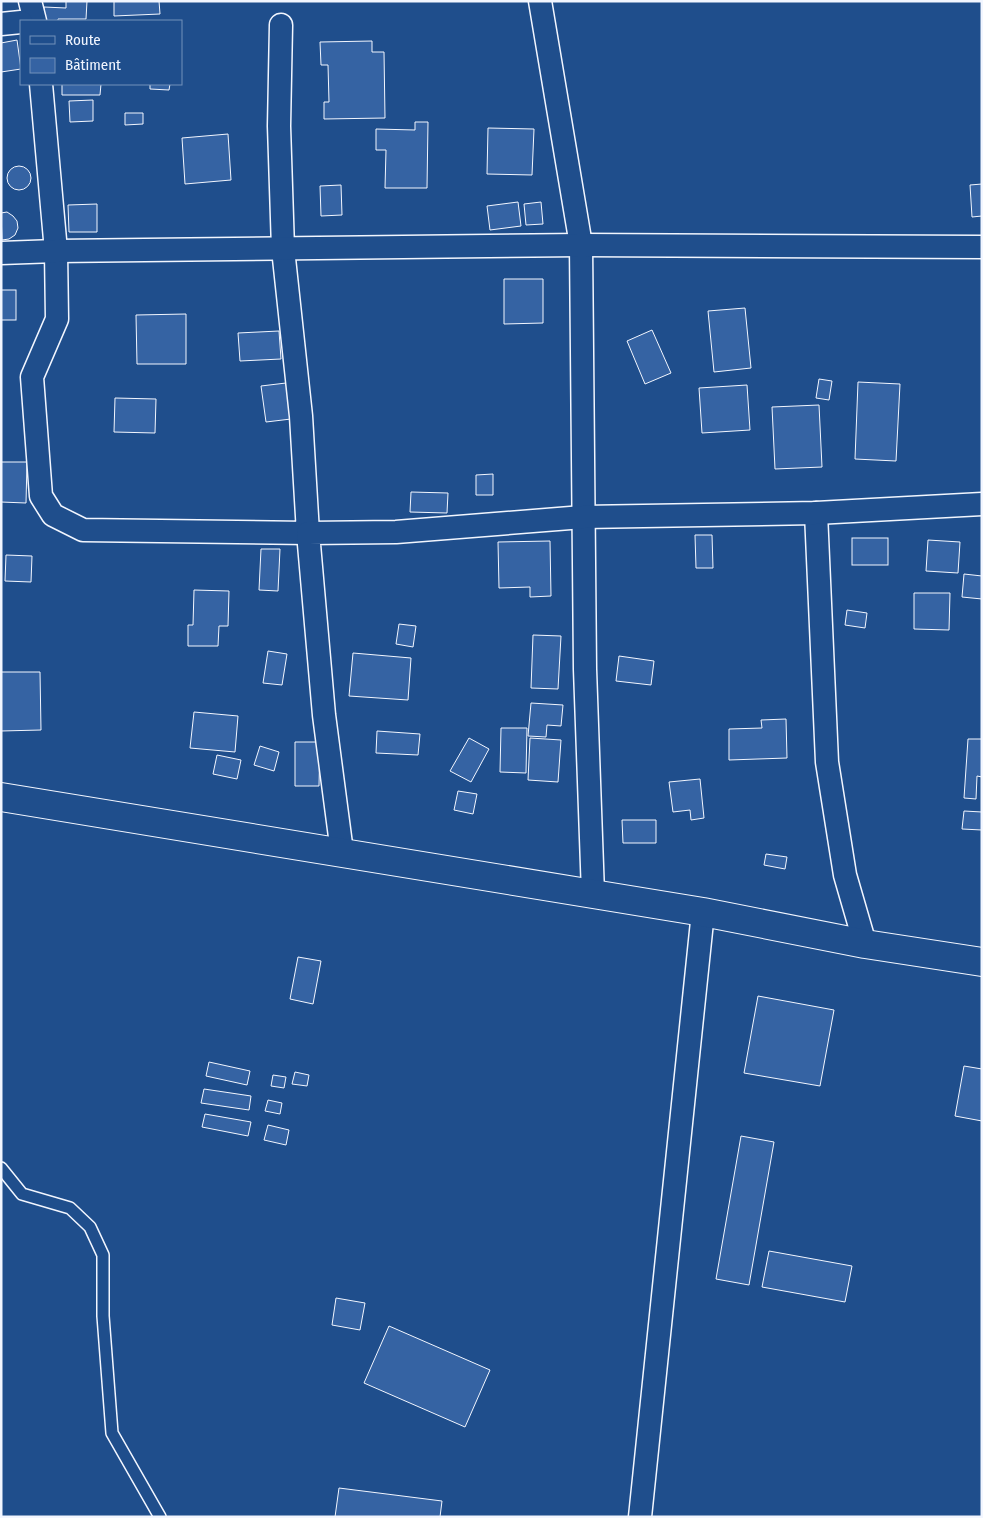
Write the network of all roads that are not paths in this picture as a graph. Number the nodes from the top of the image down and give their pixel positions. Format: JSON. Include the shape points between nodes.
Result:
{"nodes":[{"id":1,"x":540,"y":1,"type":"edge"},
{"id":2,"x":29,"y":17,"type":"edge"},
{"id":3,"x":1,"y":24,"type":"edge"},
{"id":4,"x":281,"y":25,"type":"dead end"},
{"id":5,"x":41,"y":85,"type":"edge"},
{"id":6,"x":581,"y":245,"type":"junction"},
{"id":7,"x":982,"y":247,"type":"edge"},
{"id":8,"x":283,"y":249,"type":"junction"},
{"id":9,"x":56,"y":251,"type":"junction"},
{"id":10,"x":1,"y":253,"type":"edge"},
{"id":11,"x":982,"y":504,"type":"edge"},
{"id":12,"x":816,"y":513,"type":"junction"},
{"id":13,"x":583,"y":517,"type":"junction"},
{"id":14,"x":308,"y":533,"type":"junction"},
{"id":15,"x":1,"y":797,"type":"edge"},
{"id":16,"x":342,"y":852,"type":"junction"},
{"id":17,"x":593,"y":894,"type":"junction"},
{"id":18,"x":703,"y":912,"type":"junction"},
{"id":19,"x":865,"y":944,"type":"junction"},
{"id":20,"x":982,"y":962,"type":"edge"},
{"id":21,"x":1,"y":1168,"type":"edge"},
{"id":22,"x":160,"y":1517,"type":"edge"},
{"id":23,"x":640,"y":1517,"type":"edge"}],
"edges":[{"from":1,"to":6,"type":"street"},
{"from":2,"to":3,"type":"street"},
{"from":4,"to":8,"type":"street","via":[[279,126]]},
{"from":5,"to":9,"type":"street"},
{"from":6,"to":7,"type":"street"},
{"from":6,"to":8,"type":"street"},
{"from":6,"to":13,"type":"street"},
{"from":8,"to":9,"type":"street"},
{"from":8,"to":14,"type":"street","via":[[301,416]]},
{"from":9,"to":10,"type":"street"},
{"from":9,"to":14,"type":"street","via":[[58,318],[32,377],[41,496],[53,515],[83,530]]},
{"from":11,"to":12,"type":"street"},
{"from":12,"to":13,"type":"street"},
{"from":12,"to":19,"type":"street","via":[[827,762],[844,875]]},
{"from":13,"to":14,"type":"street","via":[[396,532]]},
{"from":13,"to":17,"type":"street"},
{"from":14,"to":16,"type":"street","via":[[324,716]]},
{"from":15,"to":16,"type":"main road"},
{"from":16,"to":17,"type":"main road"},
{"from":17,"to":18,"type":"main road"},
{"from":18,"to":19,"type":"main road"},
{"from":18,"to":23,"type":"street"},
{"from":19,"to":20,"type":"main road"},
{"from":21,"to":22,"type":"lane","via":[[22,1194],[70,1208],[90,1227],[103,1255],[102,1316],[112,1433]]}]}
